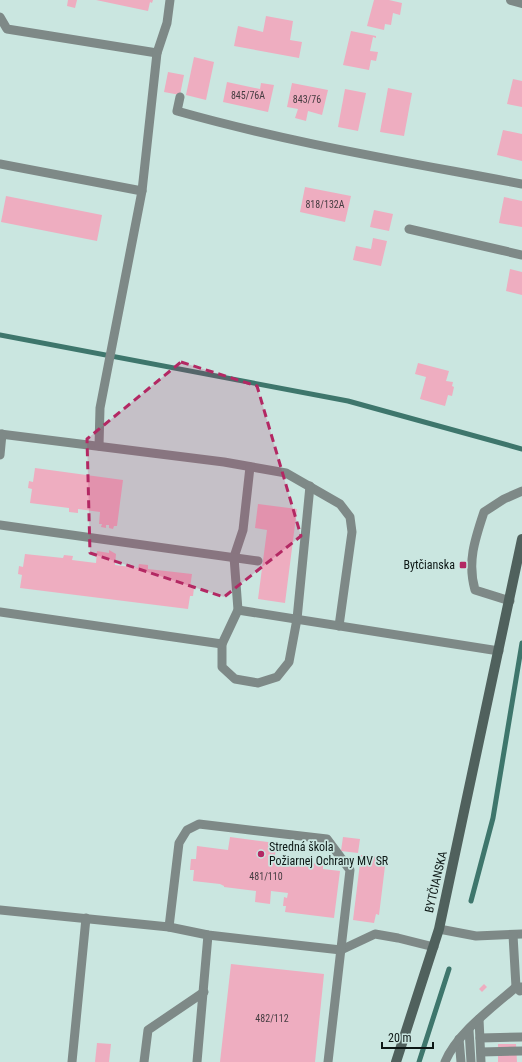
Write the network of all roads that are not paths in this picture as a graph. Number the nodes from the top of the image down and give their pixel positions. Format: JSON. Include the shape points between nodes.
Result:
{"nodes":[{"id":1,"x":170,"y":0,"type":"edge"},
{"id":2,"x":510,"y":0,"type":"edge"},
{"id":3,"x":522,"y":2,"type":"edge"},
{"id":4,"x":0,"y":17,"type":"edge"},
{"id":5,"x":157,"y":52,"type":"junction"},
{"id":6,"x":180,"y":97,"type":"dead end"},
{"id":7,"x":0,"y":164,"type":"edge"},
{"id":8,"x":522,"y":184,"type":"edge"},
{"id":9,"x":142,"y":191,"type":"junction"},
{"id":10,"x":409,"y":229,"type":"dead end"},
{"id":11,"x":522,"y":255,"type":"edge"},
{"id":12,"x":1,"y":434,"type":"edge"},
{"id":13,"x":99,"y":446,"type":"junction"},
{"id":14,"x":0,"y":455,"type":"edge"},
{"id":15,"x":250,"y":467,"type":"junction"},
{"id":16,"x":310,"y":486,"type":"junction"},
{"id":17,"x":522,"y":491,"type":"edge"},
{"id":18,"x":0,"y":525,"type":"edge"},
{"id":19,"x":522,"y":539,"type":"edge"},
{"id":20,"x":234,"y":557,"type":"junction"},
{"id":21,"x":258,"y":561,"type":"dead end"},
{"id":22,"x":510,"y":601,"type":"junction"},
{"id":23,"x":238,"y":610,"type":"junction"},
{"id":24,"x":0,"y":612,"type":"edge"},
{"id":25,"x":296,"y":619,"type":"junction"},
{"id":26,"x":339,"y":626,"type":"junction"},
{"id":27,"x":222,"y":644,"type":"junction"},
{"id":28,"x":499,"y":651,"type":"junction"},
{"id":29,"x":0,"y":910,"type":"edge"},
{"id":30,"x":86,"y":918,"type":"junction"},
{"id":31,"x":169,"y":927,"type":"junction"},
{"id":32,"x":439,"y":929,"type":"junction"},
{"id":33,"x":208,"y":935,"type":"junction"},
{"id":34,"x":518,"y":935,"type":"edge"},
{"id":35,"x":434,"y":947,"type":"junction"},
{"id":36,"x":341,"y":950,"type":"junction"},
{"id":37,"x":520,"y":989,"type":"edge"},
{"id":38,"x":204,"y":992,"type":"junction"},
{"id":39,"x":479,"y":1019,"type":"junction"},
{"id":40,"x":469,"y":1030,"type":"junction"},
{"id":41,"x":522,"y":1037,"type":"edge"},
{"id":42,"x":480,"y":1038,"type":"junction"},
{"id":43,"x":459,"y":1039,"type":"junction"},
{"id":44,"x":450,"y":1050,"type":"junction"},
{"id":45,"x":522,"y":1051,"type":"edge"},
{"id":46,"x":481,"y":1052,"type":"junction"},
{"id":47,"x":72,"y":1062,"type":"edge"},
{"id":48,"x":144,"y":1062,"type":"edge"},
{"id":49,"x":197,"y":1062,"type":"edge"},
{"id":50,"x":328,"y":1062,"type":"edge"},
{"id":51,"x":396,"y":1062,"type":"edge"},
{"id":52,"x":445,"y":1062,"type":"edge"},
{"id":53,"x":451,"y":1062,"type":"edge"},
{"id":54,"x":461,"y":1062,"type":"edge"},
{"id":55,"x":471,"y":1062,"type":"edge"},
{"id":56,"x":481,"y":1062,"type":"edge"}],
"edges":[{"from":1,"to":5,"type":"lane","via":[[167,23]]},
{"from":2,"to":3,"type":"street"},
{"from":4,"to":5,"type":"lane","via":[[7,29]]},
{"from":5,"to":9,"type":"lane"},
{"from":6,"to":8,"type":"lane","via":[[177,111],[214,121],[384,158]]},
{"from":7,"to":9,"type":"lane"},
{"from":9,"to":13,"type":"lane","via":[[100,408]]},
{"from":10,"to":11,"type":"lane"},
{"from":12,"to":13,"type":"lane"},
{"from":12,"to":14,"type":"lane"},
{"from":13,"to":15,"type":"lane"},
{"from":15,"to":16,"type":"lane","via":[[286,473]]},
{"from":15,"to":20,"type":"lane","via":[[243,530]]},
{"from":16,"to":25,"type":"lane"},
{"from":16,"to":26,"type":"lane","via":[[340,504],[350,517],[352,532]]},
{"from":17,"to":22,"type":"lane","via":[[484,512],[474,542],[471,574],[475,590]]},
{"from":18,"to":20,"type":"lane"},
{"from":19,"to":22,"type":"main road","name":"BYTČIANSKA"},
{"from":20,"to":21,"type":"lane"},
{"from":20,"to":23,"type":"lane"},
{"from":22,"to":28,"type":"main road","name":"BYTČIANSKA"},
{"from":23,"to":25,"type":"lane"},
{"from":23,"to":27,"type":"lane"},
{"from":24,"to":27,"type":"lane"},
{"from":25,"to":26,"type":"lane"},
{"from":25,"to":27,"type":"lane","via":[[289,662],[277,677],[258,683],[235,679],[222,667]]},
{"from":26,"to":28,"type":"lane"},
{"from":28,"to":32,"type":"main road","name":"BYTČIANSKA"},
{"from":29,"to":30,"type":"lane"},
{"from":30,"to":31,"type":"lane"},
{"from":30,"to":47,"type":"lane"},
{"from":31,"to":33,"type":"lane"},
{"from":31,"to":36,"type":"lane","via":[[179,843],[187,830],[199,824],[327,839],[350,870]]},
{"from":32,"to":34,"type":"lane","via":[[476,936]]},
{"from":32,"to":35,"type":"main road","name":"BYTČIANSKA"},
{"from":33,"to":36,"type":"lane"},
{"from":33,"to":38,"type":"lane"},
{"from":34,"to":37,"type":"lane"},
{"from":35,"to":36,"type":"lane","via":[[375,934]]},
{"from":35,"to":51,"type":"main road","name":"BYTČIANSKA"},
{"from":36,"to":50,"type":"lane"},
{"from":37,"to":39,"type":"lane"},
{"from":38,"to":48,"type":"lane","via":[[148,1030]]},
{"from":38,"to":49,"type":"lane"},
{"from":39,"to":40,"type":"lane"},
{"from":39,"to":42,"type":"lane"},
{"from":40,"to":43,"type":"lane"},
{"from":40,"to":55,"type":"lane"},
{"from":41,"to":42,"type":"lane"},
{"from":42,"to":46,"type":"lane"},
{"from":43,"to":44,"type":"lane"},
{"from":43,"to":54,"type":"lane"},
{"from":44,"to":52,"type":"lane"},
{"from":44,"to":53,"type":"lane"},
{"from":45,"to":46,"type":"lane"},
{"from":46,"to":56,"type":"lane"}]}
